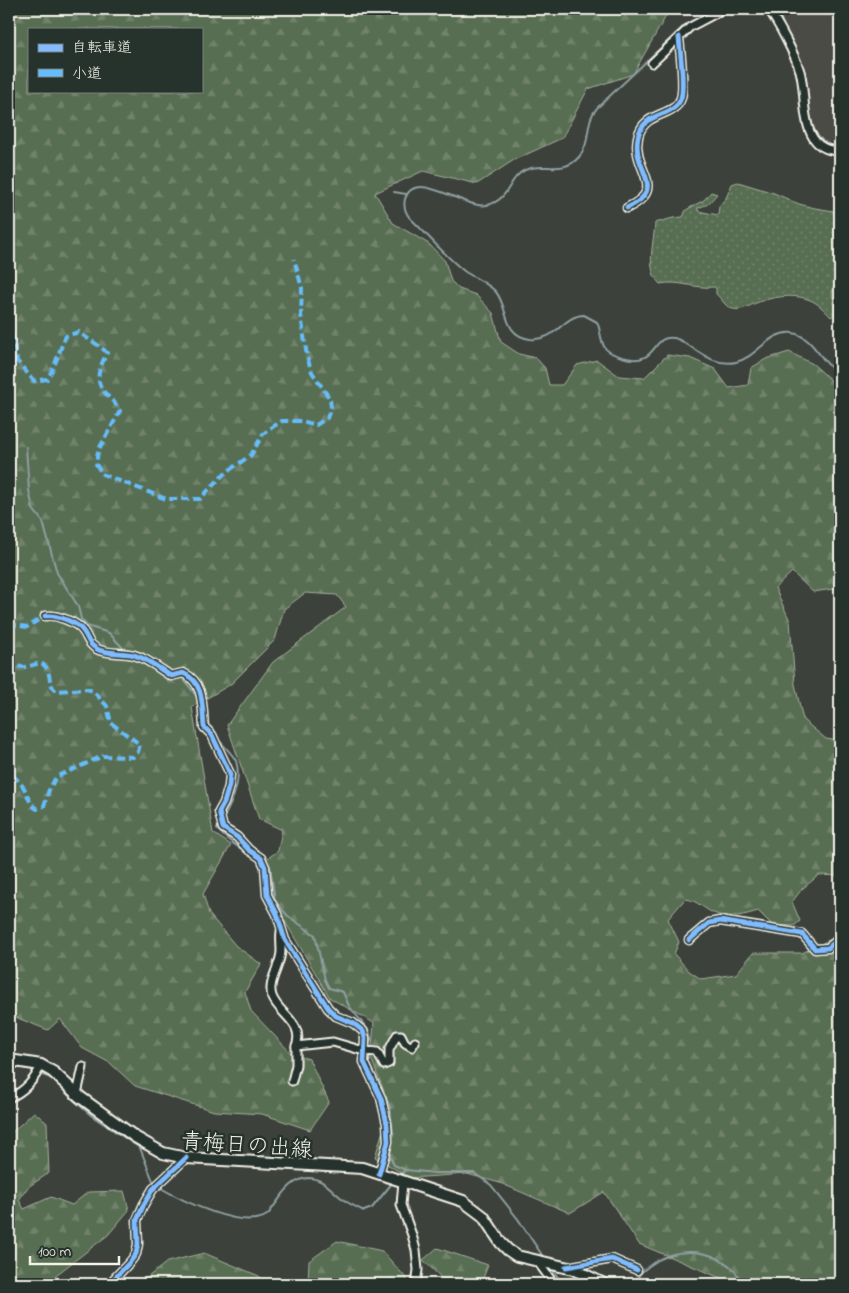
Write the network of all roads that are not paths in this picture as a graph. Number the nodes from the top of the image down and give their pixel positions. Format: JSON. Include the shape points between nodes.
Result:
{"nodes":[{"id":1,"x":724,"y":9,"type":"edge"},
{"id":2,"x":768,"y":9,"type":"edge"},
{"id":3,"x":679,"y":36,"type":"junction"},
{"id":4,"x":652,"y":63,"type":"dead end"},
{"id":5,"x":840,"y":151,"type":"edge"},
{"id":6,"x":627,"y":208,"type":"dead end"},
{"id":7,"x":45,"y":616,"type":"dead end"},
{"id":8,"x":281,"y":928,"type":"junction"},
{"id":9,"x":840,"y":938,"type":"edge"},
{"id":10,"x":688,"y":940,"type":"dead end"},
{"id":11,"x":415,"y":1042,"type":"dead end"},
{"id":12,"x":296,"y":1046,"type":"junction"},
{"id":13,"x":364,"y":1051,"type":"junction"},
{"id":14,"x":9,"y":1060,"type":"edge"},
{"id":15,"x":40,"y":1067,"type":"junction"},
{"id":16,"x":83,"y":1067,"type":"dead end"},
{"id":17,"x":292,"y":1081,"type":"dead end"},
{"id":18,"x":77,"y":1094,"type":"junction"},
{"id":19,"x":9,"y":1098,"type":"edge"},
{"id":20,"x":186,"y":1158,"type":"junction"},
{"id":21,"x":379,"y":1174,"type":"junction"},
{"id":22,"x":397,"y":1180,"type":"junction"},
{"id":23,"x":544,"y":1262,"type":"junction"},
{"id":24,"x":566,"y":1267,"type":"junction"},
{"id":25,"x":637,"y":1270,"type":"dead end"},
{"id":26,"x":108,"y":1284,"type":"edge"},
{"id":27,"x":416,"y":1284,"type":"edge"},
{"id":28,"x":554,"y":1284,"type":"edge"},
{"id":29,"x":604,"y":1284,"type":"edge"}],
"edges":[{"from":1,"to":3,"type":"street"},
{"from":2,"to":5,"type":"street","via":[[799,67],[806,122],[811,135],[820,145]]},
{"from":3,"to":4,"type":"street"},
{"from":3,"to":6,"type":"street","via":[[682,96],[675,106],[646,121],[639,132],[638,153],[648,189],[642,200]]},
{"from":7,"to":8,"type":"street","via":[[67,620],[83,630],[90,644],[100,651],[134,655],[171,676],[183,673],[196,682],[202,694],[204,727],[212,734],[230,774],[219,812],[221,824],[261,858],[265,867],[267,895]]},
{"from":8,"to":12,"type":"street","via":[[281,951],[272,998],[292,1022],[298,1035]]},
{"from":8,"to":13,"type":"street","via":[[285,940],[332,1012],[363,1031]]},
{"from":9,"to":10,"type":"street","via":[[828,948],[815,948],[802,934],[720,921],[709,922]]},
{"from":11,"to":13,"type":"street","via":[[412,1046],[397,1035],[389,1050],[389,1063],[384,1065],[377,1052]]},
{"from":12,"to":13,"type":"street","via":[[334,1042]]},
{"from":12,"to":17,"type":"street"},
{"from":13,"to":21,"type":"street","via":[[364,1062],[381,1098],[387,1124],[388,1142]]},
{"from":14,"to":15,"type":"main road","name":"青梅日の出線"},
{"from":15,"to":18,"type":"main road","name":"青梅日の出線","via":[[53,1072]]},
{"from":15,"to":19,"type":"street","via":[[36,1077]]},
{"from":16,"to":18,"type":"street"},
{"from":18,"to":20,"type":"main road","name":"青梅日の出線","via":[[150,1147]]},
{"from":20,"to":21,"type":"main road","name":"青梅日の出線","via":[[362,1168]]},
{"from":20,"to":26,"type":"street","via":[[157,1186],[144,1204],[137,1220],[136,1254]]},
{"from":21,"to":22,"type":"main road","name":"青梅日の出線"},
{"from":22,"to":23,"type":"main road","name":"青梅日の出線","via":[[463,1201],[488,1221],[508,1250],[517,1256]]},
{"from":22,"to":27,"type":"street","via":[[416,1250]]},
{"from":23,"to":24,"type":"main road","name":"青梅日の出線"},
{"from":23,"to":28,"type":"street"},
{"from":24,"to":25,"type":"street","via":[[612,1260]]},
{"from":24,"to":29,"type":"main road","name":"青梅日の出線"}]}
